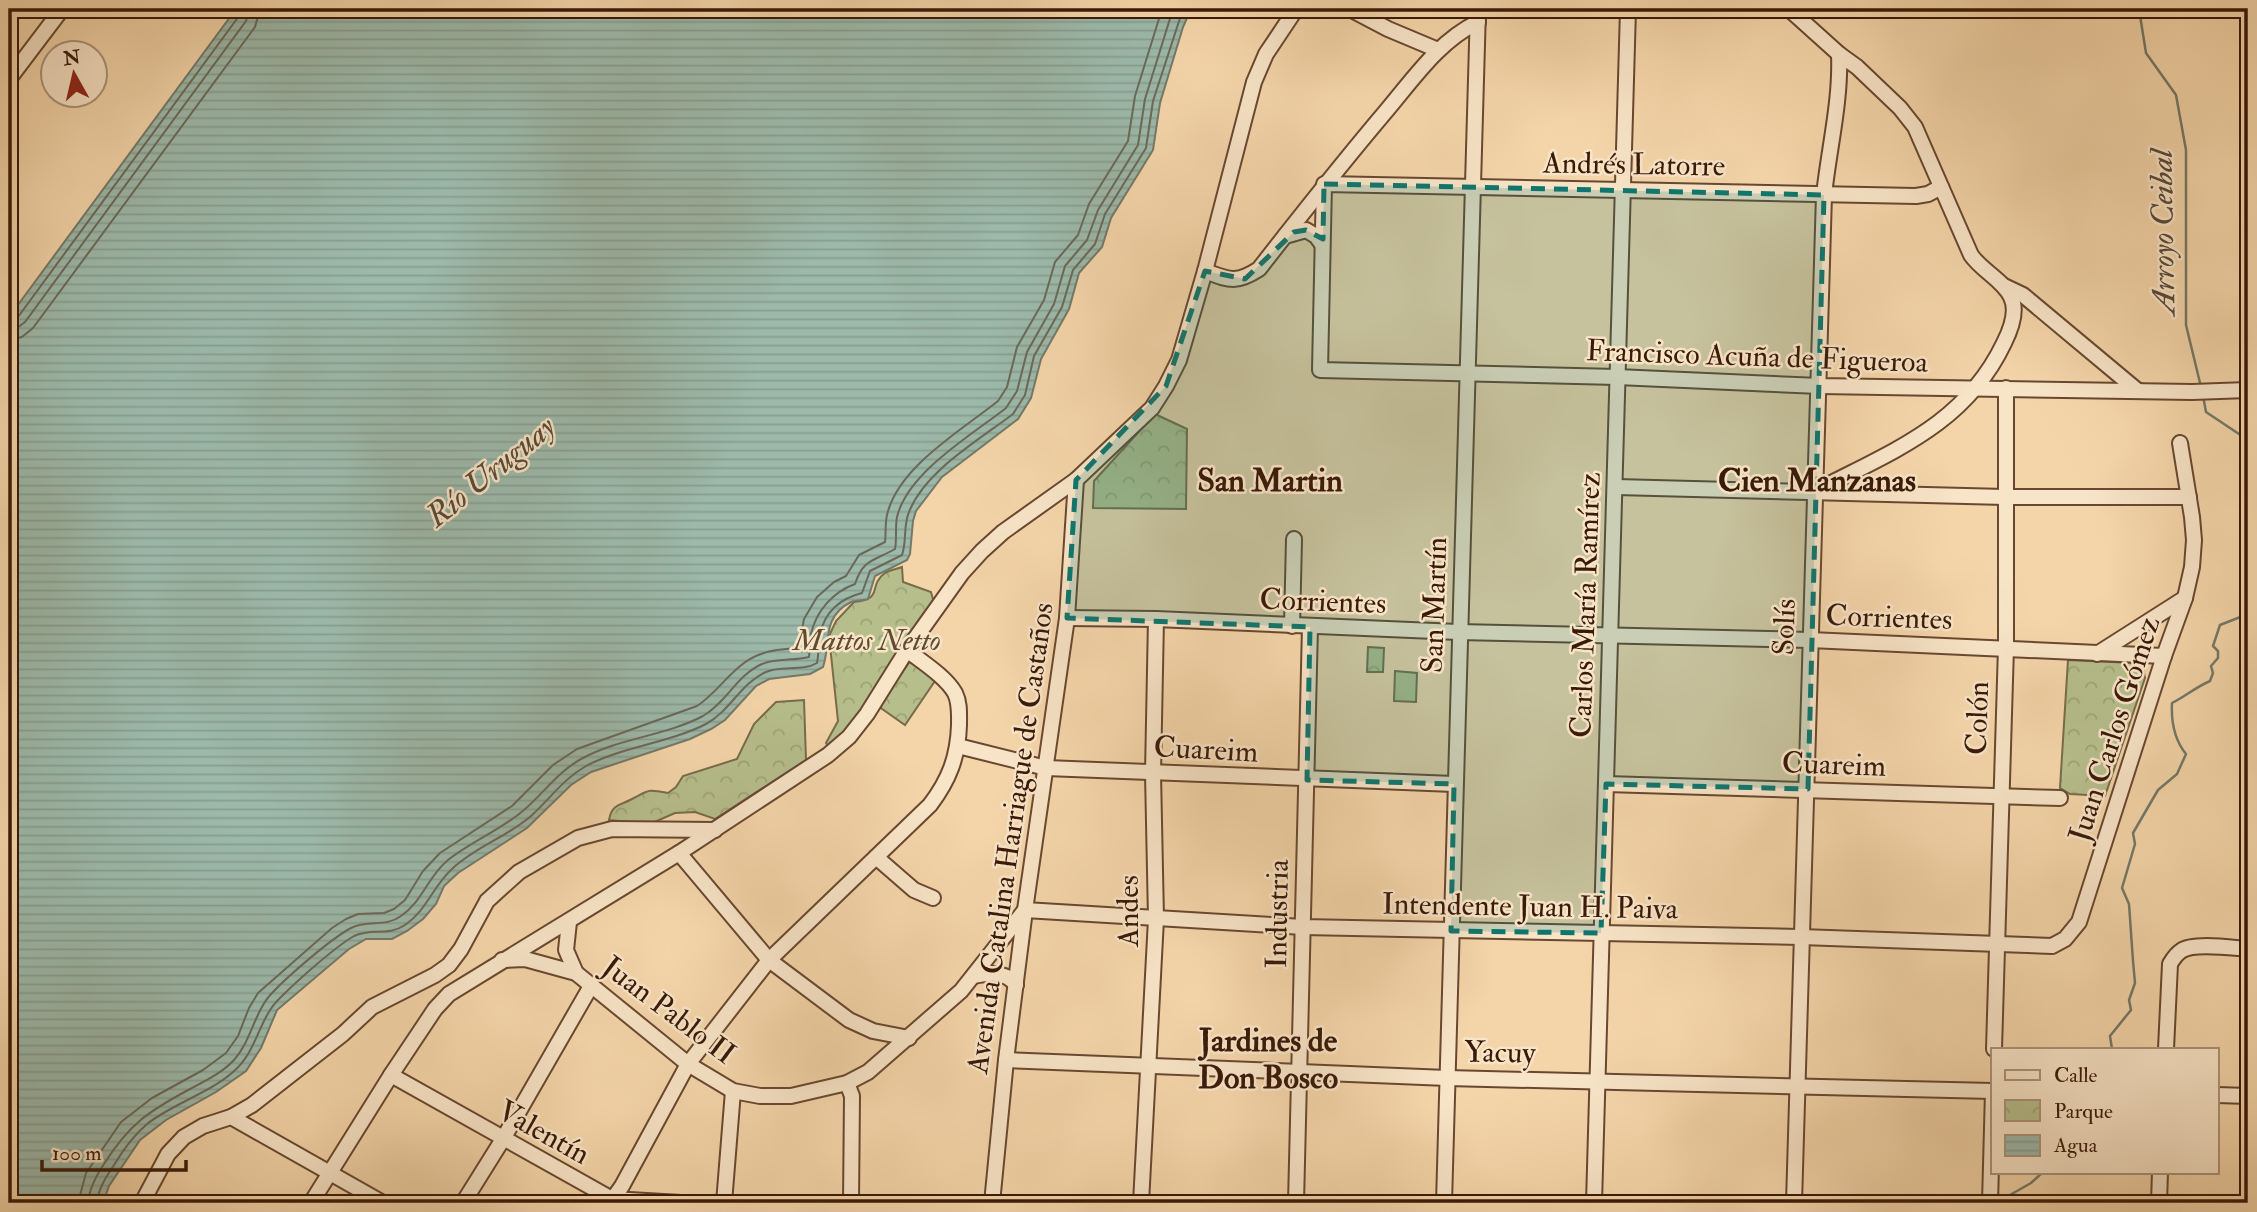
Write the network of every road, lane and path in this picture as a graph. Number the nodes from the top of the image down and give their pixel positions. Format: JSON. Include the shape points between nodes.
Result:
{"nodes":[{"id":1,"x":62,"y":9,"type":"edge"},
{"id":2,"x":1296,"y":9,"type":"edge"},
{"id":3,"x":1350,"y":9,"type":"edge"},
{"id":4,"x":1628,"y":9,"type":"edge"},
{"id":5,"x":1789,"y":9,"type":"edge"},
{"id":6,"x":1478,"y":15,"type":"edge"},
{"id":7,"x":1437,"y":50,"type":"junction"},
{"id":8,"x":1839,"y":54,"type":"junction"},
{"id":9,"x":9,"y":79,"type":"edge"},
{"id":10,"x":1324,"y":184,"type":"junction"},
{"id":11,"x":1941,"y":187,"type":"junction"},
{"id":12,"x":1474,"y":188,"type":"junction"},
{"id":13,"x":1622,"y":189,"type":"junction"},
{"id":14,"x":1824,"y":195,"type":"junction"},
{"id":15,"x":1284,"y":237,"type":"junction"},
{"id":16,"x":1322,"y":244,"type":"junction"},
{"id":17,"x":1205,"y":271,"type":"junction"},
{"id":18,"x":2003,"y":285,"type":"junction"},
{"id":19,"x":1469,"y":374,"type":"junction"},
{"id":20,"x":1617,"y":377,"type":"junction"},
{"id":21,"x":1820,"y":386,"type":"junction"},
{"id":22,"x":1976,"y":388,"type":"junction"},
{"id":23,"x":2006,"y":388,"type":"junction"},
{"id":24,"x":2138,"y":391,"type":"junction"},
{"id":25,"x":2247,"y":391,"type":"edge"},
{"id":26,"x":2180,"y":443,"type":"dead end"},
{"id":27,"x":1076,"y":480,"type":"junction"},
{"id":28,"x":1616,"y":487,"type":"junction"},
{"id":29,"x":1816,"y":491,"type":"junction"},
{"id":30,"x":2005,"y":497,"type":"junction"},
{"id":31,"x":2189,"y":497,"type":"junction"},
{"id":32,"x":1294,"y":540,"type":"dead end"},
{"id":33,"x":2185,"y":598,"type":"junction"},
{"id":34,"x":1067,"y":618,"type":"junction"},
{"id":35,"x":1156,"y":619,"type":"junction"},
{"id":36,"x":1292,"y":626,"type":"junction"},
{"id":37,"x":1310,"y":627,"type":"junction"},
{"id":38,"x":1458,"y":632,"type":"junction"},
{"id":39,"x":1612,"y":635,"type":"junction"},
{"id":40,"x":1810,"y":640,"type":"junction"},
{"id":41,"x":2006,"y":648,"type":"junction"},
{"id":42,"x":907,"y":650,"type":"junction"},
{"id":43,"x":2096,"y":655,"type":"junction"},
{"id":44,"x":2164,"y":656,"type":"junction"},
{"id":45,"x":958,"y":746,"type":"junction"},
{"id":46,"x":1046,"y":768,"type":"junction"},
{"id":47,"x":1153,"y":773,"type":"junction"},
{"id":48,"x":1307,"y":780,"type":"junction"},
{"id":49,"x":1454,"y":784,"type":"junction"},
{"id":50,"x":1606,"y":784,"type":"junction"},
{"id":51,"x":1808,"y":789,"type":"junction"},
{"id":52,"x":2000,"y":797,"type":"junction"},
{"id":53,"x":2060,"y":798,"type":"dead end"},
{"id":54,"x":715,"y":830,"type":"junction"},
{"id":55,"x":679,"y":853,"type":"junction"},
{"id":56,"x":876,"y":857,"type":"junction"},
{"id":57,"x":933,"y":898,"type":"dead end"},
{"id":58,"x":1024,"y":910,"type":"junction"},
{"id":59,"x":1156,"y":919,"type":"junction"},
{"id":60,"x":569,"y":922,"type":"junction"},
{"id":61,"x":1303,"y":927,"type":"junction"},
{"id":62,"x":1451,"y":931,"type":"junction"},
{"id":63,"x":1601,"y":933,"type":"junction"},
{"id":64,"x":1801,"y":937,"type":"junction"},
{"id":65,"x":1997,"y":945,"type":"junction"},
{"id":66,"x":2035,"y":946,"type":"joint"},
{"id":67,"x":2248,"y":948,"type":"edge"},
{"id":68,"x":502,"y":960,"type":"junction"},
{"id":69,"x":769,"y":960,"type":"junction"},
{"id":70,"x":576,"y":973,"type":"junction"},
{"id":71,"x":974,"y":975,"type":"junction"},
{"id":72,"x":1016,"y":985,"type":"junction"},
{"id":73,"x":591,"y":986,"type":"junction"},
{"id":74,"x":909,"y":1038,"type":"junction"},
{"id":75,"x":1994,"y":1048,"type":"edge"},
{"id":76,"x":2166,"y":1048,"type":"edge"},
{"id":77,"x":1006,"y":1060,"type":"junction"},
{"id":78,"x":688,"y":1064,"type":"junction"},
{"id":79,"x":1150,"y":1067,"type":"junction"},
{"id":80,"x":1299,"y":1073,"type":"junction"},
{"id":81,"x":391,"y":1075,"type":"junction"},
{"id":82,"x":1447,"y":1078,"type":"junction"},
{"id":83,"x":1599,"y":1080,"type":"junction"},
{"id":84,"x":847,"y":1083,"type":"junction"},
{"id":85,"x":1799,"y":1085,"type":"junction"},
{"id":86,"x":733,"y":1091,"type":"junction"},
{"id":87,"x":1991,"y":1091,"type":"edge"},
{"id":88,"x":2218,"y":1095,"type":"edge"},
{"id":89,"x":2248,"y":1096,"type":"edge"},
{"id":90,"x":231,"y":1117,"type":"junction"},
{"id":91,"x":503,"y":1139,"type":"junction"},
{"id":92,"x":1991,"y":1166,"type":"edge"},
{"id":93,"x":329,"y":1172,"type":"junction"},
{"id":94,"x":2160,"y":1174,"type":"edge"},
{"id":95,"x":611,"y":1201,"type":"edge"},
{"id":96,"x":142,"y":1203,"type":"edge"},
{"id":97,"x":311,"y":1203,"type":"edge"},
{"id":98,"x":383,"y":1203,"type":"edge"},
{"id":99,"x":463,"y":1203,"type":"edge"},
{"id":100,"x":681,"y":1203,"type":"edge"},
{"id":101,"x":724,"y":1203,"type":"edge"},
{"id":102,"x":852,"y":1203,"type":"edge"},
{"id":103,"x":992,"y":1203,"type":"edge"},
{"id":104,"x":1141,"y":1203,"type":"edge"},
{"id":105,"x":1296,"y":1203,"type":"edge"},
{"id":106,"x":1444,"y":1203,"type":"edge"},
{"id":107,"x":1594,"y":1203,"type":"edge"},
{"id":108,"x":1794,"y":1203,"type":"edge"},
{"id":109,"x":1990,"y":1203,"type":"edge"},
{"id":110,"x":2159,"y":1203,"type":"edge"}],
"edges":[{"from":1,"to":9,"type":"street"},
{"from":2,"to":17,"type":"street","via":[[1259,68]]},
{"from":3,"to":7,"type":"street"},
{"from":4,"to":13,"type":"street","name":"Carlos María Ramírez"},
{"from":5,"to":8,"type":"street"},
{"from":6,"to":7,"type":"street"},
{"from":6,"to":12,"type":"street","name":"San Martín"},
{"from":7,"to":10,"type":"street"},
{"from":8,"to":11,"type":"street","via":[[1915,127]]},
{"from":8,"to":14,"type":"street","name":"Solís","via":[[1840,84]]},
{"from":10,"to":12,"type":"street","name":"Andrés Latorre"},
{"from":10,"to":15,"type":"street"},
{"from":10,"to":16,"type":"street"},
{"from":11,"to":14,"type":"street","name":"Andrés Latorre","via":[[1916,196]]},
{"from":11,"to":18,"type":"street","via":[[1971,255]]},
{"from":12,"to":13,"type":"street","name":"Andrés Latorre"},
{"from":12,"to":19,"type":"street","name":"San Martín"},
{"from":13,"to":14,"type":"street","name":"Andrés Latorre"},
{"from":13,"to":20,"type":"street","name":"Carlos María Ramírez"},
{"from":14,"to":21,"type":"street","name":"Solís"},
{"from":15,"to":16,"type":"street","via":[[1306,230]]},
{"from":15,"to":17,"type":"street","via":[[1245,279],[1230,280]]},
{"from":16,"to":19,"type":"street","name":"Francisco Acuña de Figueroa","via":[[1320,370]]},
{"from":17,"to":27,"type":"street","via":[[1166,386],[1152,408]]},
{"from":18,"to":22,"type":"street","via":[[2015,310],[2010,332]]},
{"from":18,"to":24,"type":"street","via":[[2023,295]]},
{"from":19,"to":20,"type":"street","name":"Francisco Acuña de Figueroa"},
{"from":19,"to":38,"type":"street","name":"San Martín"},
{"from":20,"to":21,"type":"street","name":"Francisco Acuña de Figueroa"},
{"from":20,"to":28,"type":"street","name":"Carlos María Ramírez"},
{"from":21,"to":22,"type":"street","name":"Francisco Acuña de Figueroa"},
{"from":21,"to":29,"type":"street","name":"Solís"},
{"from":22,"to":23,"type":"street","name":"Francisco Acuña de Figueroa"},
{"from":22,"to":29,"type":"street","via":[[1953,413],[1921,435]]},
{"from":23,"to":24,"type":"street","name":"Francisco Acuña de Figueroa"},
{"from":23,"to":30,"type":"street","name":"Colón"},
{"from":24,"to":25,"type":"street","name":"Francisco Acuña de Figueroa"},
{"from":26,"to":31,"type":"street","name":"Juan Carlos Gómez"},
{"from":27,"to":34,"type":"street","name":"Avenida Catalina Harriague de Castaños"},
{"from":27,"to":42,"type":"street","via":[[982,551]]},
{"from":28,"to":29,"type":"street"},
{"from":28,"to":39,"type":"street","name":"Carlos María Ramírez"},
{"from":29,"to":30,"type":"street"},
{"from":29,"to":40,"type":"street","name":"Solís"},
{"from":30,"to":31,"type":"street"},
{"from":30,"to":41,"type":"street","name":"Colón"},
{"from":31,"to":33,"type":"street","name":"Juan Carlos Gómez","via":[[2194,540]]},
{"from":32,"to":36,"type":"street"},
{"from":33,"to":43,"type":"street"},
{"from":33,"to":44,"type":"street","name":"Juan Carlos Gómez"},
{"from":34,"to":35,"type":"street","name":"Corrientes"},
{"from":34,"to":46,"type":"street","name":"Avenida Catalina Harriague de Castaños"},
{"from":35,"to":36,"type":"street","name":"Corrientes"},
{"from":35,"to":47,"type":"street","name":"Andes"},
{"from":36,"to":37,"type":"street","name":"Corrientes"},
{"from":37,"to":38,"type":"street","name":"Corrientes"},
{"from":37,"to":48,"type":"street","name":"Industria"},
{"from":38,"to":39,"type":"street","name":"Corrientes"},
{"from":38,"to":49,"type":"street","name":"San Martín"},
{"from":39,"to":40,"type":"street","name":"Corrientes"},
{"from":39,"to":50,"type":"street","name":"Carlos María Ramírez"},
{"from":40,"to":41,"type":"street","name":"Corrientes"},
{"from":40,"to":51,"type":"street","name":"Solís"},
{"from":41,"to":43,"type":"street","name":"Corrientes"},
{"from":41,"to":52,"type":"street","name":"Colón"},
{"from":42,"to":45,"type":"street","via":[[956,694]]},
{"from":42,"to":54,"type":"street","via":[[849,737]]},
{"from":43,"to":44,"type":"street","name":"Corrientes"},
{"from":44,"to":66,"type":"street","name":"Juan Carlos Gómez","via":[[2079,922],[2065,939],[2052,946]]},
{"from":45,"to":46,"type":"street","name":"Cuareim"},
{"from":45,"to":56,"type":"street","via":[[943,788]]},
{"from":46,"to":47,"type":"street","name":"Cuareim"},
{"from":46,"to":58,"type":"street","name":"Avenida Catalina Harriague de Castaños"},
{"from":47,"to":48,"type":"street","name":"Cuareim"},
{"from":47,"to":59,"type":"street","name":"Andes"},
{"from":48,"to":49,"type":"street","name":"Cuareim"},
{"from":48,"to":61,"type":"street","name":"Industria"},
{"from":49,"to":62,"type":"street","name":"San Martín"},
{"from":50,"to":51,"type":"street","name":"Cuareim"},
{"from":50,"to":63,"type":"street","name":"Carlos María Ramírez"},
{"from":51,"to":52,"type":"street","name":"Cuareim"},
{"from":51,"to":64,"type":"street","name":"Solís"},
{"from":52,"to":53,"type":"street","name":"Cuareim"},
{"from":52,"to":65,"type":"street","name":"Colón"},
{"from":54,"to":55,"type":"street"},
{"from":54,"to":90,"type":"street","via":[[612,829],[578,838],[519,872],[487,901],[449,965],[372,1007]]},
{"from":55,"to":60,"type":"street"},
{"from":55,"to":69,"type":"street"},
{"from":56,"to":57,"type":"street","via":[[914,890]]},
{"from":56,"to":69,"type":"street"},
{"from":58,"to":59,"type":"street","name":"Intendente Juan H. Paiva"},
{"from":58,"to":71,"type":"street","name":"Juan Pablo II"},
{"from":58,"to":72,"type":"street","name":"Avenida Catalina Harriague de Castaños"},
{"from":59,"to":61,"type":"street","name":"Intendente Juan H. Paiva"},
{"from":59,"to":79,"type":"street","name":"Andes"},
{"from":60,"to":68,"type":"street"},
{"from":60,"to":70,"type":"street","via":[[566,950]]},
{"from":61,"to":62,"type":"street","name":"Intendente Juan H. Paiva"},
{"from":61,"to":80,"type":"street","name":"Industria"},
{"from":62,"to":63,"type":"street","name":"Intendente Juan H. Paiva"},
{"from":62,"to":82,"type":"street","name":"San Martín"},
{"from":63,"to":64,"type":"street","name":"Intendente Juan H. Paiva"},
{"from":63,"to":83,"type":"street","name":"Carlos María Ramírez"},
{"from":64,"to":65,"type":"street","name":"Intendente Juan H. Paiva"},
{"from":64,"to":85,"type":"street","name":"Solís"},
{"from":65,"to":66,"type":"street","name":"Intendente Juan H. Paiva"},
{"from":65,"to":75,"type":"street","name":"Colón"},
{"from":67,"to":76,"type":"street","via":[[2182,949],[2170,964]]},
{"from":68,"to":70,"type":"street","name":"Juan Pablo II","via":[[525,959]]},
{"from":68,"to":81,"type":"street","via":[[449,994]]},
{"from":69,"to":74,"type":"street","via":[[849,1020],[873,1031]]},
{"from":69,"to":78,"type":"street"},
{"from":70,"to":73,"type":"street","name":"Juan Pablo II"},
{"from":71,"to":72,"type":"street","via":[[1003,975]]},
{"from":71,"to":74,"type":"street","name":"Juan Pablo II"},
{"from":72,"to":77,"type":"street","name":"Avenida Catalina Harriague de Castaños"},
{"from":73,"to":78,"type":"street","name":"Juan Pablo II"},
{"from":73,"to":91,"type":"street"},
{"from":74,"to":84,"type":"street","name":"Juan Pablo II"},
{"from":77,"to":79,"type":"street","name":"Yacuy"},
{"from":77,"to":103,"type":"street","name":"Avenida Catalina Harriague de Castaños"},
{"from":78,"to":86,"type":"street","name":"Juan Pablo II"},
{"from":78,"to":95,"type":"street"},
{"from":79,"to":80,"type":"street","name":"Yacuy"},
{"from":79,"to":104,"type":"street","name":"Andes"},
{"from":80,"to":82,"type":"street","name":"Yacuy"},
{"from":80,"to":105,"type":"street","name":"Industria"},
{"from":81,"to":91,"type":"street","name":"Valentín"},
{"from":81,"to":93,"type":"street"},
{"from":82,"to":83,"type":"street","name":"Yacuy"},
{"from":82,"to":106,"type":"street","name":"San Martín"},
{"from":83,"to":85,"type":"street","name":"Yacuy"},
{"from":83,"to":107,"type":"street","name":"Carlos María Ramírez"},
{"from":84,"to":86,"type":"street","name":"Juan Pablo II","via":[[790,1096]]},
{"from":84,"to":102,"type":"street","via":[[852,1096]]},
{"from":85,"to":87,"type":"street","name":"Yacuy"},
{"from":85,"to":108,"type":"street","name":"Solís"},
{"from":86,"to":101,"type":"street"},
{"from":88,"to":89,"type":"street"},
{"from":90,"to":93,"type":"street"},
{"from":90,"to":96,"type":"street","via":[[184,1137],[168,1154]]},
{"from":91,"to":95,"type":"street","name":"Valentín"},
{"from":91,"to":99,"type":"street"},
{"from":92,"to":109,"type":"street"},
{"from":93,"to":97,"type":"street"},
{"from":93,"to":98,"type":"street"},
{"from":94,"to":110,"type":"street"},
{"from":95,"to":100,"type":"street","name":"Valentín"}]}
